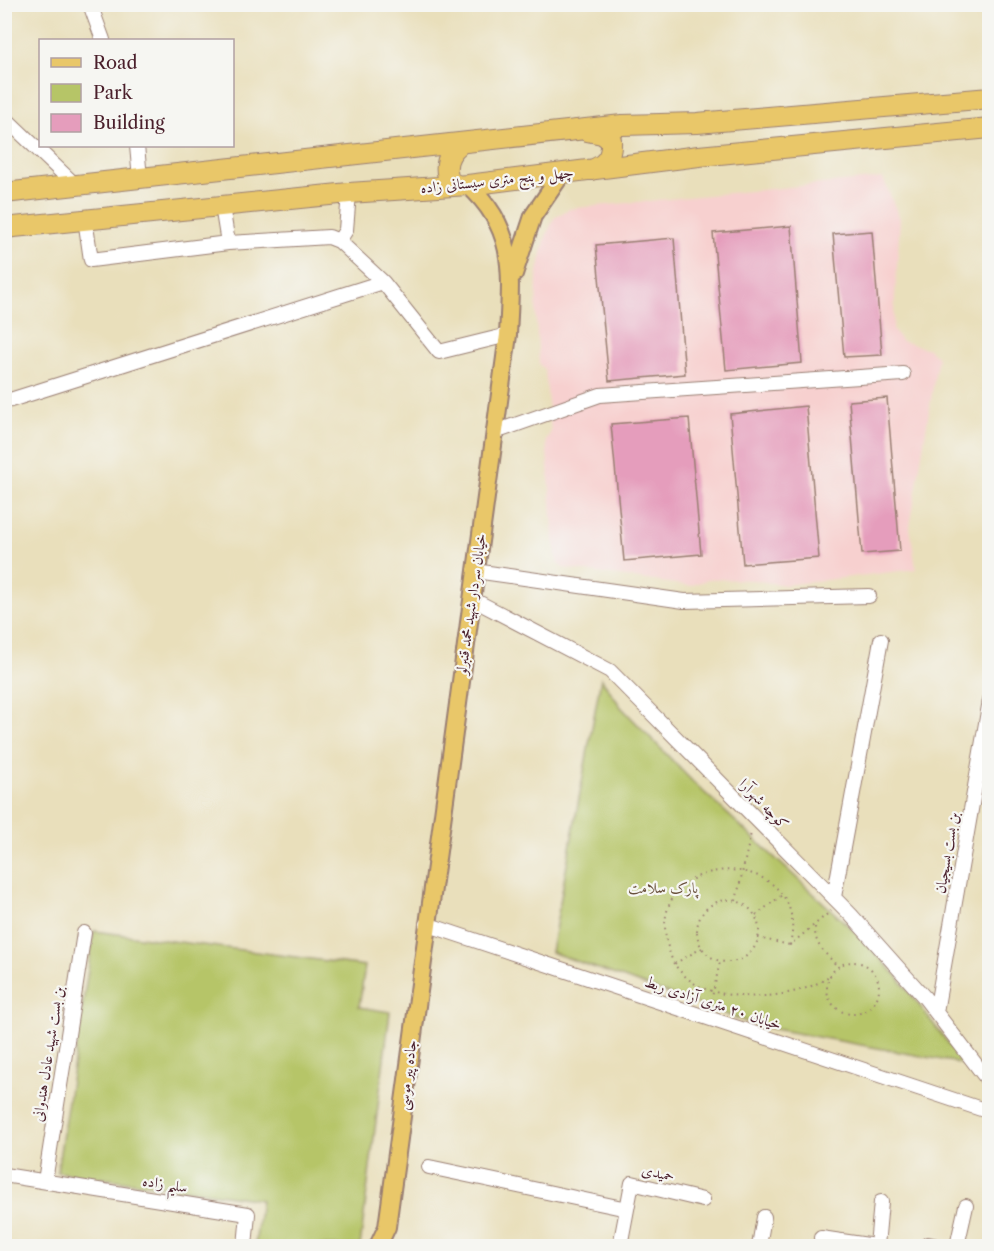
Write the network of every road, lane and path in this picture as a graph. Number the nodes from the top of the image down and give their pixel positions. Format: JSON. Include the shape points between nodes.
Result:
{"nodes":[{"id":1,"x":90,"y":4,"type":"edge"},
{"id":2,"x":103,"y":39,"type":"edge"},
{"id":3,"x":990,"y":99,"type":"edge"},
{"id":4,"x":4,"y":117,"type":"edge"},
{"id":5,"x":990,"y":128,"type":"edge"},
{"id":6,"x":580,"y":130,"type":"junction"},
{"id":7,"x":460,"y":144,"type":"junction"},
{"id":8,"x":136,"y":147,"type":"edge"},
{"id":9,"x":588,"y":171,"type":"junction"},
{"id":10,"x":561,"y":175,"type":"junction"},
{"id":11,"x":140,"y":178,"type":"junction"},
{"id":12,"x":75,"y":185,"type":"junction"},
{"id":13,"x":462,"y":185,"type":"junction"},
{"id":14,"x":4,"y":193,"type":"edge"},
{"id":15,"x":349,"y":193,"type":"junction"},
{"id":16,"x":222,"y":206,"type":"junction"},
{"id":17,"x":85,"y":219,"type":"junction"},
{"id":18,"x":4,"y":228,"type":"edge"},
{"id":19,"x":339,"y":241,"type":"junction"},
{"id":20,"x":228,"y":243,"type":"junction"},
{"id":21,"x":382,"y":282,"type":"junction"},
{"id":22,"x":511,"y":283,"type":"junction"},
{"id":23,"x":508,"y":334,"type":"junction"},
{"id":24,"x":903,"y":374,"type":"dead end"},
{"id":25,"x":4,"y":402,"type":"edge"},
{"id":26,"x":495,"y":432,"type":"junction"},
{"id":27,"x":476,"y":571,"type":"junction"},
{"id":28,"x":869,"y":596,"type":"dead end"},
{"id":29,"x":472,"y":599,"type":"junction"},
{"id":30,"x":881,"y":640,"type":"dead end"},
{"id":31,"x":990,"y":700,"type":"edge"},
{"id":32,"x":754,"y":819,"type":"junction"},
{"id":33,"x":742,"y":870,"type":"junction"},
{"id":34,"x":782,"y":895,"type":"junction"},
{"id":35,"x":837,"y":900,"type":"junction"},
{"id":36,"x":736,"y":901,"type":"junction"},
{"id":37,"x":756,"y":915,"type":"junction"},
{"id":38,"x":426,"y":924,"type":"junction"},
{"id":39,"x":815,"y":927,"type":"junction"},
{"id":40,"x":84,"y":933,"type":"dead end"},
{"id":41,"x":758,"y":938,"type":"junction"},
{"id":42,"x":790,"y":945,"type":"junction"},
{"id":43,"x":702,"y":948,"type":"junction"},
{"id":44,"x":720,"y":962,"type":"junction"},
{"id":45,"x":674,"y":964,"type":"junction"},
{"id":46,"x":837,"y":966,"type":"junction"},
{"id":47,"x":830,"y":975,"type":"junction"},
{"id":48,"x":713,"y":992,"type":"junction"},
{"id":49,"x":936,"y":1012,"type":"junction"},
{"id":50,"x":707,"y":1018,"type":"junction"},
{"id":51,"x":990,"y":1083,"type":"edge"},
{"id":52,"x":990,"y":1112,"type":"edge"},
{"id":53,"x":429,"y":1167,"type":"dead end"},
{"id":54,"x":4,"y":1175,"type":"edge"},
{"id":55,"x":45,"y":1181,"type":"junction"},
{"id":56,"x":704,"y":1200,"type":"dead end"},
{"id":57,"x":880,"y":1202,"type":"dead end"},
{"id":58,"x":966,"y":1206,"type":"dead end"},
{"id":59,"x":627,"y":1209,"type":"junction"},
{"id":60,"x":764,"y":1218,"type":"dead end"},
{"id":61,"x":387,"y":1227,"type":"junction"},
{"id":62,"x":822,"y":1238,"type":"dead end"},
{"id":63,"x":245,"y":1246,"type":"edge"},
{"id":64,"x":378,"y":1246,"type":"edge"},
{"id":65,"x":391,"y":1246,"type":"edge"},
{"id":66,"x":620,"y":1246,"type":"edge"},
{"id":67,"x":759,"y":1246,"type":"edge"},
{"id":68,"x":876,"y":1246,"type":"edge"},
{"id":69,"x":957,"y":1246,"type":"edge"}],
"edges":[{"from":1,"to":2,"type":"street"},
{"from":3,"to":6,"type":"highway"},
{"from":4,"to":12,"type":"street"},
{"from":5,"to":9,"type":"highway","name":"چهل و پنج متری سیستانی زاده","via":[[867,138]]},
{"from":6,"to":7,"type":"highway"},
{"from":6,"to":9,"type":"highway","via":[[602,134],[610,140],[607,160]]},
{"from":7,"to":11,"type":"highway"},
{"from":7,"to":13,"type":"highway","via":[[448,157],[447,165],[450,182]]},
{"from":8,"to":11,"type":"street"},
{"from":9,"to":10,"type":"highway","name":"چهل و پنج متری سیستانی زاده"},
{"from":10,"to":13,"type":"highway","name":"چهل و پنج متری سیستانی زاده"},
{"from":10,"to":22,"type":"main road","via":[[533,216]]},
{"from":11,"to":12,"type":"highway"},
{"from":12,"to":14,"type":"highway"},
{"from":13,"to":15,"type":"highway","name":"چهل و پنج متری سیستانی زاده"},
{"from":13,"to":22,"type":"main road","via":[[484,201],[499,224],[508,245]]},
{"from":15,"to":16,"type":"highway","name":"چهل و پنج متری سیستانی زاده"},
{"from":15,"to":19,"type":"street","via":[[346,230]]},
{"from":16,"to":17,"type":"highway","name":"چهل و پنج متری سیستانی زاده"},
{"from":16,"to":20,"type":"street"},
{"from":17,"to":18,"type":"highway","name":"چهل و پنج متری سیستانی زاده"},
{"from":17,"to":20,"type":"street","via":[[91,260]]},
{"from":19,"to":20,"type":"street","via":[[301,237]]},
{"from":19,"to":21,"type":"street"},
{"from":21,"to":23,"type":"street","via":[[439,352]]},
{"from":21,"to":25,"type":"street"},
{"from":22,"to":23,"type":"main road","name":"خیابان سردار شهید محمد قنبرلو"},
{"from":23,"to":26,"type":"main road","name":"خیابان سردار شهید محمد قنبرلو"},
{"from":24,"to":26,"type":"street","via":[[600,395]]},
{"from":26,"to":27,"type":"main road","name":"خیابان سردار شهید محمد قنبرلو"},
{"from":27,"to":28,"type":"street","via":[[684,601]]},
{"from":27,"to":29,"type":"main road","name":"خیابان سردار شهید محمد قنبرلو"},
{"from":29,"to":32,"type":"street","name":"کوچه شهرآرا","via":[[610,671]]},
{"from":29,"to":38,"type":"main road","name":"خیابان سردار شهید محمد قنبرلو"},
{"from":30,"to":35,"type":"street"},
{"from":31,"to":49,"type":"street","name":"بن بست بسیجیان"},
{"from":32,"to":33,"type":"path"},
{"from":32,"to":35,"type":"street","name":"کوچه شهرآرا"},
{"from":33,"to":34,"type":"path","via":[[763,879]]},
{"from":33,"to":36,"type":"path"},
{"from":33,"to":45,"type":"path","via":[[719,869],[696,876],[678,892],[666,925],[666,940]]},
{"from":34,"to":37,"type":"path"},
{"from":34,"to":42,"type":"path","via":[[790,918]]},
{"from":35,"to":39,"type":"path"},
{"from":35,"to":49,"type":"street","name":"کوچه شهرآرا"},
{"from":36,"to":37,"type":"path"},
{"from":36,"to":43,"type":"path","via":[[722,900],[709,905],[699,918],[696,930]]},
{"from":37,"to":41,"type":"path"},
{"from":38,"to":50,"type":"street","name":"خیابان ۲۰ متری آزادی ربط"},
{"from":38,"to":61,"type":"main road","name":"جاده پیر موسی"},
{"from":39,"to":42,"type":"path"},
{"from":39,"to":46,"type":"path","via":[[814,936],[821,950]]},
{"from":40,"to":55,"type":"street","name":"بن بست شهید عادل هندوانی"},
{"from":41,"to":42,"type":"path"},
{"from":41,"to":44,"type":"path","via":[[753,951],[742,959]]},
{"from":43,"to":44,"type":"path"},
{"from":43,"to":45,"type":"path"},
{"from":44,"to":48,"type":"path"},
{"from":45,"to":48,"type":"path","via":[[690,981]]},
{"from":46,"to":47,"type":"path"},
{"from":46,"to":47,"type":"path","via":[[848,963],[869,967],[879,985],[874,1003],[857,1013],[839,1009],[828,993]]},
{"from":47,"to":48,"type":"path","via":[[822,982],[770,996]]},
{"from":48,"to":50,"type":"path"},
{"from":49,"to":51,"type":"street","name":"کوچه شهرآرا"},
{"from":50,"to":52,"type":"street","name":"خیابان ۲۰ متری آزادی ربط"},
{"from":53,"to":59,"type":"street"},
{"from":54,"to":55,"type":"street"},
{"from":55,"to":63,"type":"street","name":"سلیم زاده","via":[[248,1214]]},
{"from":56,"to":59,"type":"street","name":"حمیدی","via":[[632,1183]]},
{"from":57,"to":68,"type":"street"},
{"from":58,"to":69,"type":"street"},
{"from":59,"to":66,"type":"street","name":"حمیدی"},
{"from":60,"to":67,"type":"street"},
{"from":61,"to":64,"type":"main road"},
{"from":61,"to":65,"type":"main road"},
{"from":62,"to":68,"type":"street"}]}
